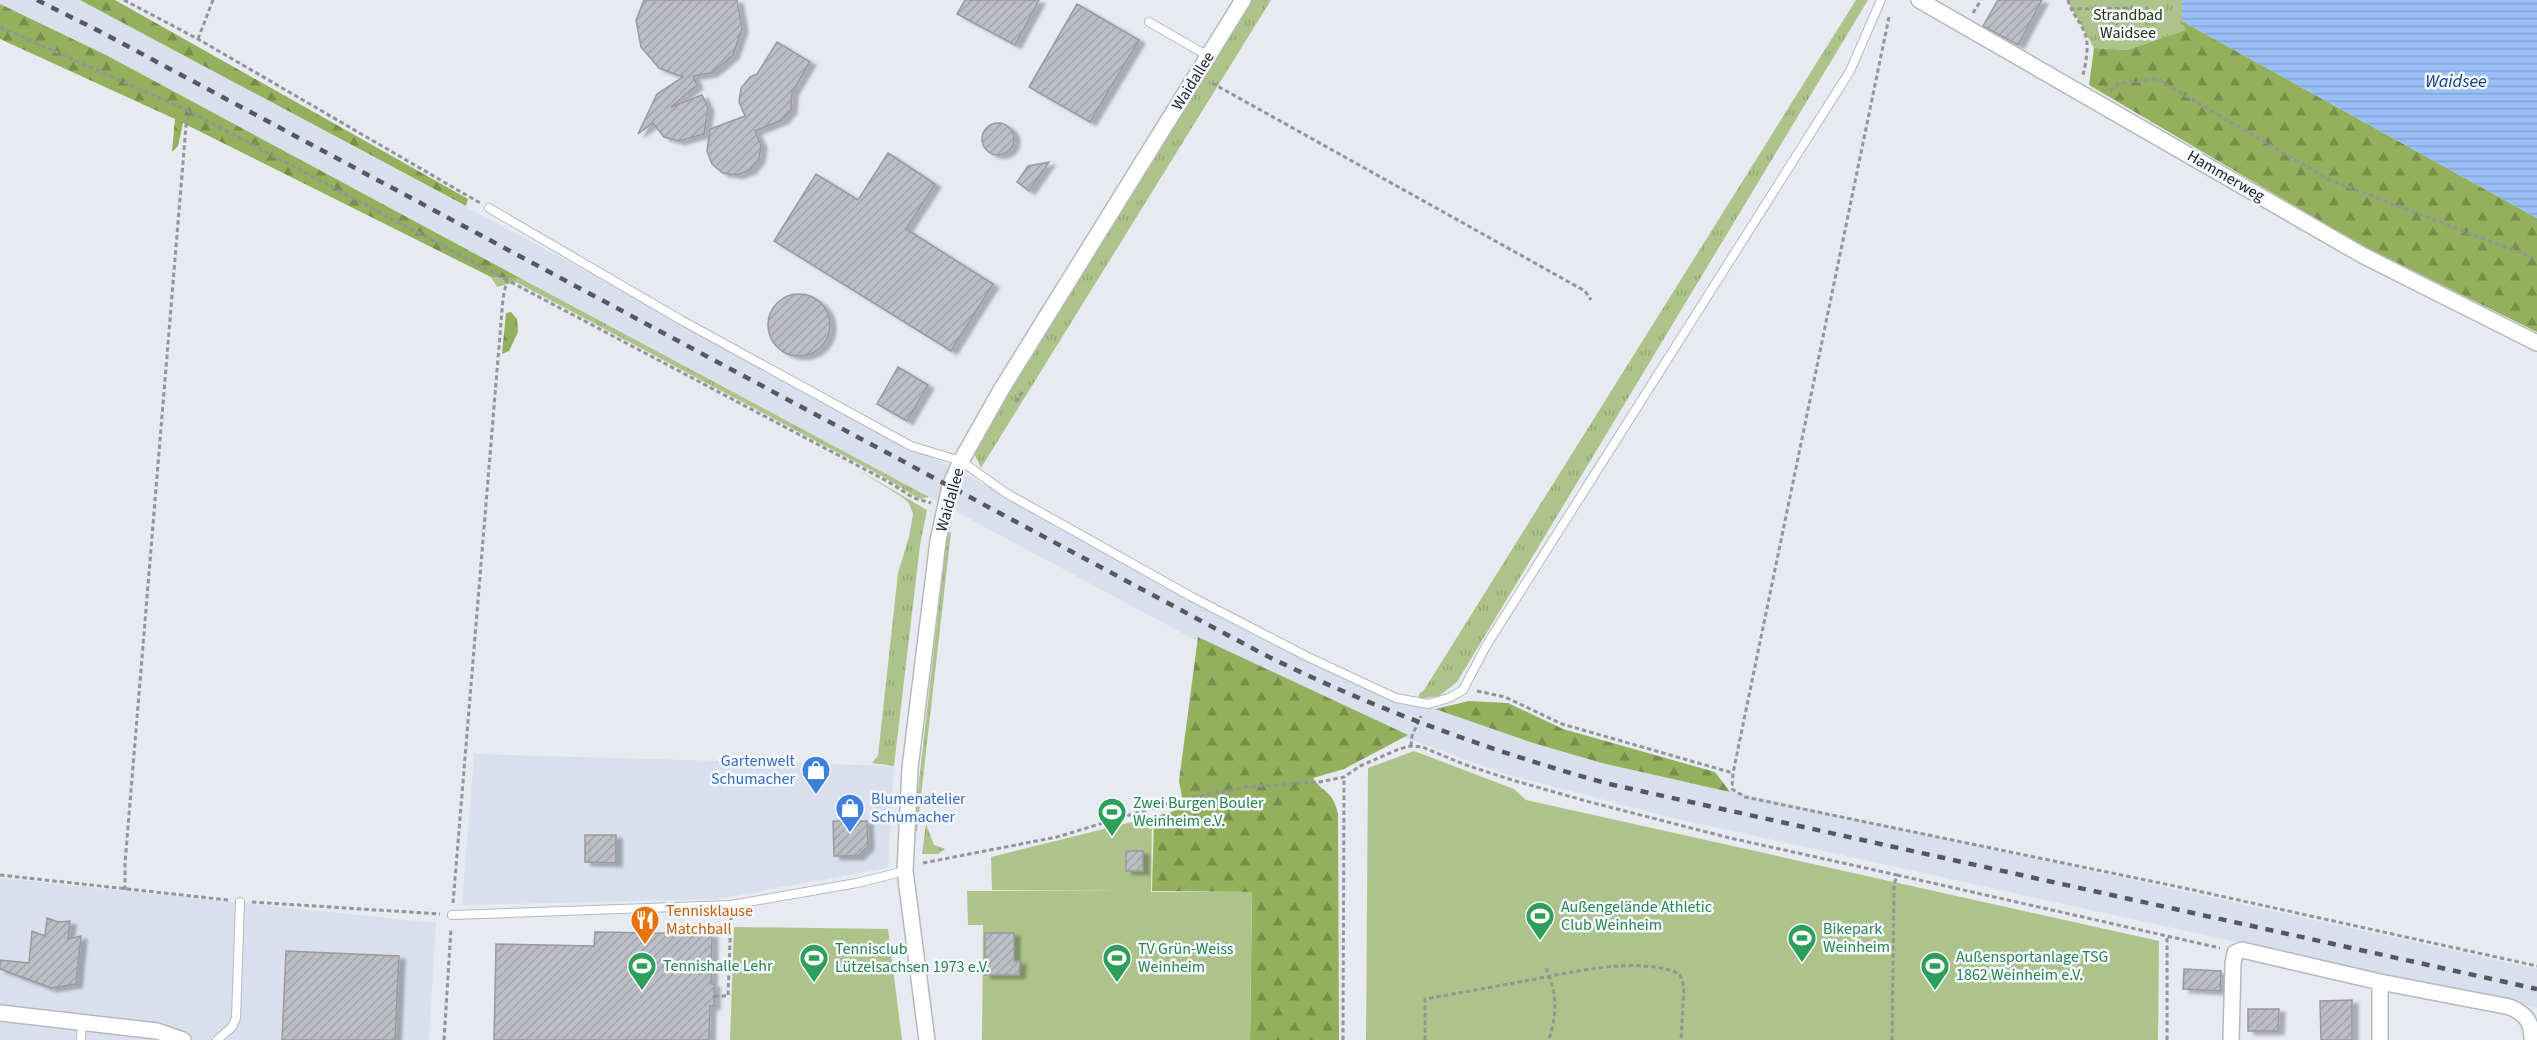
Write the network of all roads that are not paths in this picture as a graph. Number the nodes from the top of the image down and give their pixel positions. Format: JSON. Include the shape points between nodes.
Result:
{"nodes":[{"id":1,"x":1243,"y":0,"type":"edge"},
{"id":2,"x":1881,"y":0,"type":"edge"},
{"id":3,"x":1919,"y":0,"type":"edge"},
{"id":4,"x":1149,"y":22,"type":"dead end"},
{"id":5,"x":1208,"y":56,"type":"junction"},
{"id":6,"x":489,"y":208,"type":"road end"},
{"id":7,"x":2537,"y":343,"type":"edge"},
{"id":8,"x":961,"y":461,"type":"junction"},
{"id":9,"x":905,"y":871,"type":"junction"},
{"id":10,"x":240,"y":902,"type":"road end"},
{"id":11,"x":452,"y":915,"type":"road end"},
{"id":12,"x":2380,"y":982,"type":"junction"},
{"id":13,"x":0,"y":1013,"type":"edge"},
{"id":14,"x":82,"y":1022,"type":"junction"},
{"id":15,"x":81,"y":1040,"type":"edge"},
{"id":16,"x":183,"y":1040,"type":"edge"},
{"id":17,"x":217,"y":1040,"type":"edge"},
{"id":18,"x":927,"y":1040,"type":"edge"},
{"id":19,"x":2231,"y":1040,"type":"edge"},
{"id":20,"x":2380,"y":1040,"type":"edge"},
{"id":21,"x":2532,"y":1040,"type":"edge"}],
"edges":[{"from":1,"to":5,"type":"street","name":"Waidallee"},
{"from":2,"to":8,"type":"lane","via":[[1850,71],[1492,636],[1463,690],[1449,698],[1428,704],[1396,698],[1306,656],[1006,493]]},
{"from":3,"to":7,"type":"street","name":"Hammerweg","via":[[2362,255]]},
{"from":4,"to":5,"type":"lane"},
{"from":5,"to":8,"type":"street","name":"Waidallee"},
{"from":6,"to":8,"type":"lane","via":[[681,320],[911,446]]},
{"from":8,"to":9,"type":"street","name":"Waidallee","via":[[938,541],[910,768]]},
{"from":9,"to":11,"type":"lane","via":[[731,905]]},
{"from":9,"to":18,"type":"street","name":"Waidallee"},
{"from":10,"to":17,"type":"lane","via":[[236,1018]]},
{"from":12,"to":19,"type":"street","via":[[2242,950],[2235,953],[2233,964]]},
{"from":12,"to":20,"type":"street"},
{"from":12,"to":21,"type":"street","via":[[2510,1007],[2524,1013],[2532,1028]]},
{"from":13,"to":14,"type":"street"},
{"from":14,"to":15,"type":"lane"},
{"from":14,"to":16,"type":"street","via":[[157,1031]]}]}
